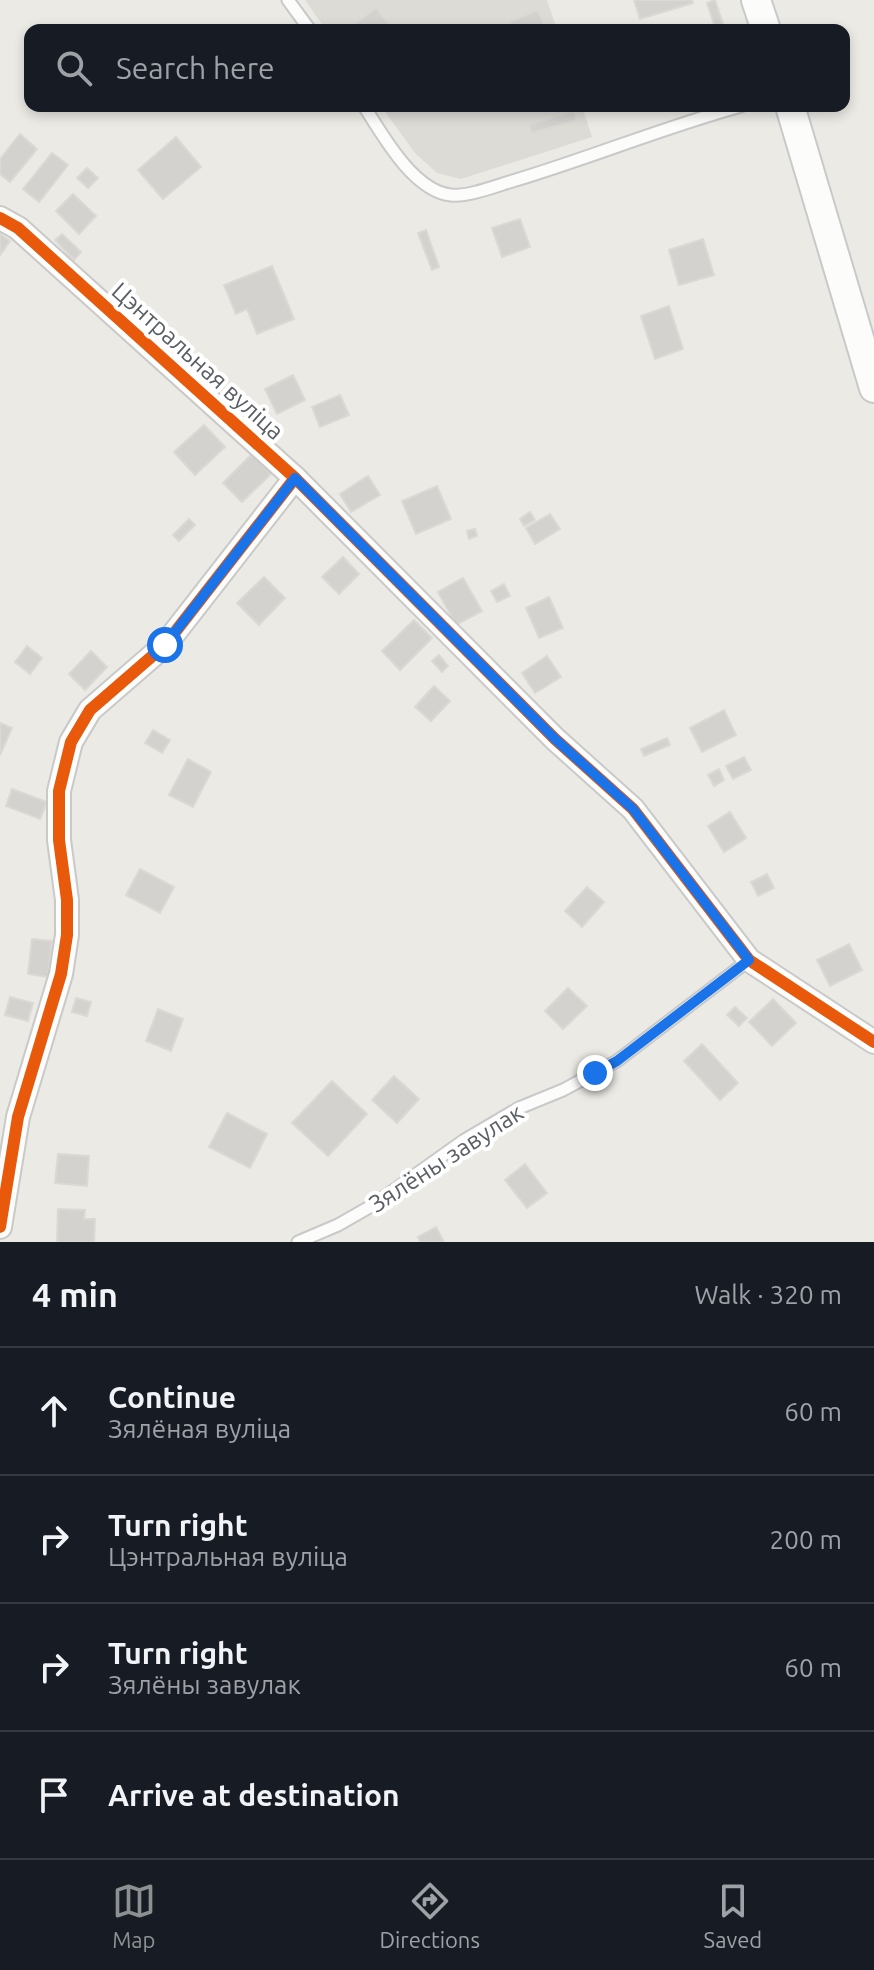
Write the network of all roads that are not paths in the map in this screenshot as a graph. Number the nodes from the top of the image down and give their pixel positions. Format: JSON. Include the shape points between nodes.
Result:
{"nodes":[{"id":1,"x":288,"y":0,"type":"edge"},
{"id":2,"x":756,"y":0,"type":"edge"},
{"id":3,"x":306,"y":24,"type":"edge"},
{"id":4,"x":764,"y":24,"type":"edge"},
{"id":5,"x":368,"y":112,"type":"edge"},
{"id":6,"x":719,"y":112,"type":"edge"},
{"id":7,"x":792,"y":112,"type":"edge"},
{"id":8,"x":0,"y":218,"type":"edge"},
{"id":9,"x":874,"y":388,"type":"edge"},
{"id":10,"x":295,"y":478,"type":"junction"},
{"id":11,"x":749,"y":960,"type":"junction"},
{"id":12,"x":874,"y":1042,"type":"edge"},
{"id":13,"x":0,"y":1227,"type":"edge"},
{"id":14,"x":298,"y":1242,"type":"edge"}],
"edges":[{"from":1,"to":3,"type":"lane"},
{"from":2,"to":4,"type":"street"},
{"from":5,"to":6,"type":"lane","via":[[402,162],[425,184],[450,195],[538,173]]},
{"from":7,"to":9,"type":"street"},
{"from":8,"to":10,"type":"street","name":"Цэнтральная вуліца","via":[[18,228]]},
{"from":10,"to":11,"type":"street","name":"Цэнтральная вуліца","via":[[555,739],[633,809]]},
{"from":10,"to":13,"type":"street","via":[[165,645],[90,710],[71,742],[59,791],[67,935],[61,974],[18,1117]]},
{"from":11,"to":12,"type":"street","name":"Цэнтральная вуліца"},
{"from":11,"to":14,"type":"lane","name":"Зялёны завулак","via":[[617,1061],[519,1108],[373,1205]]}]}
